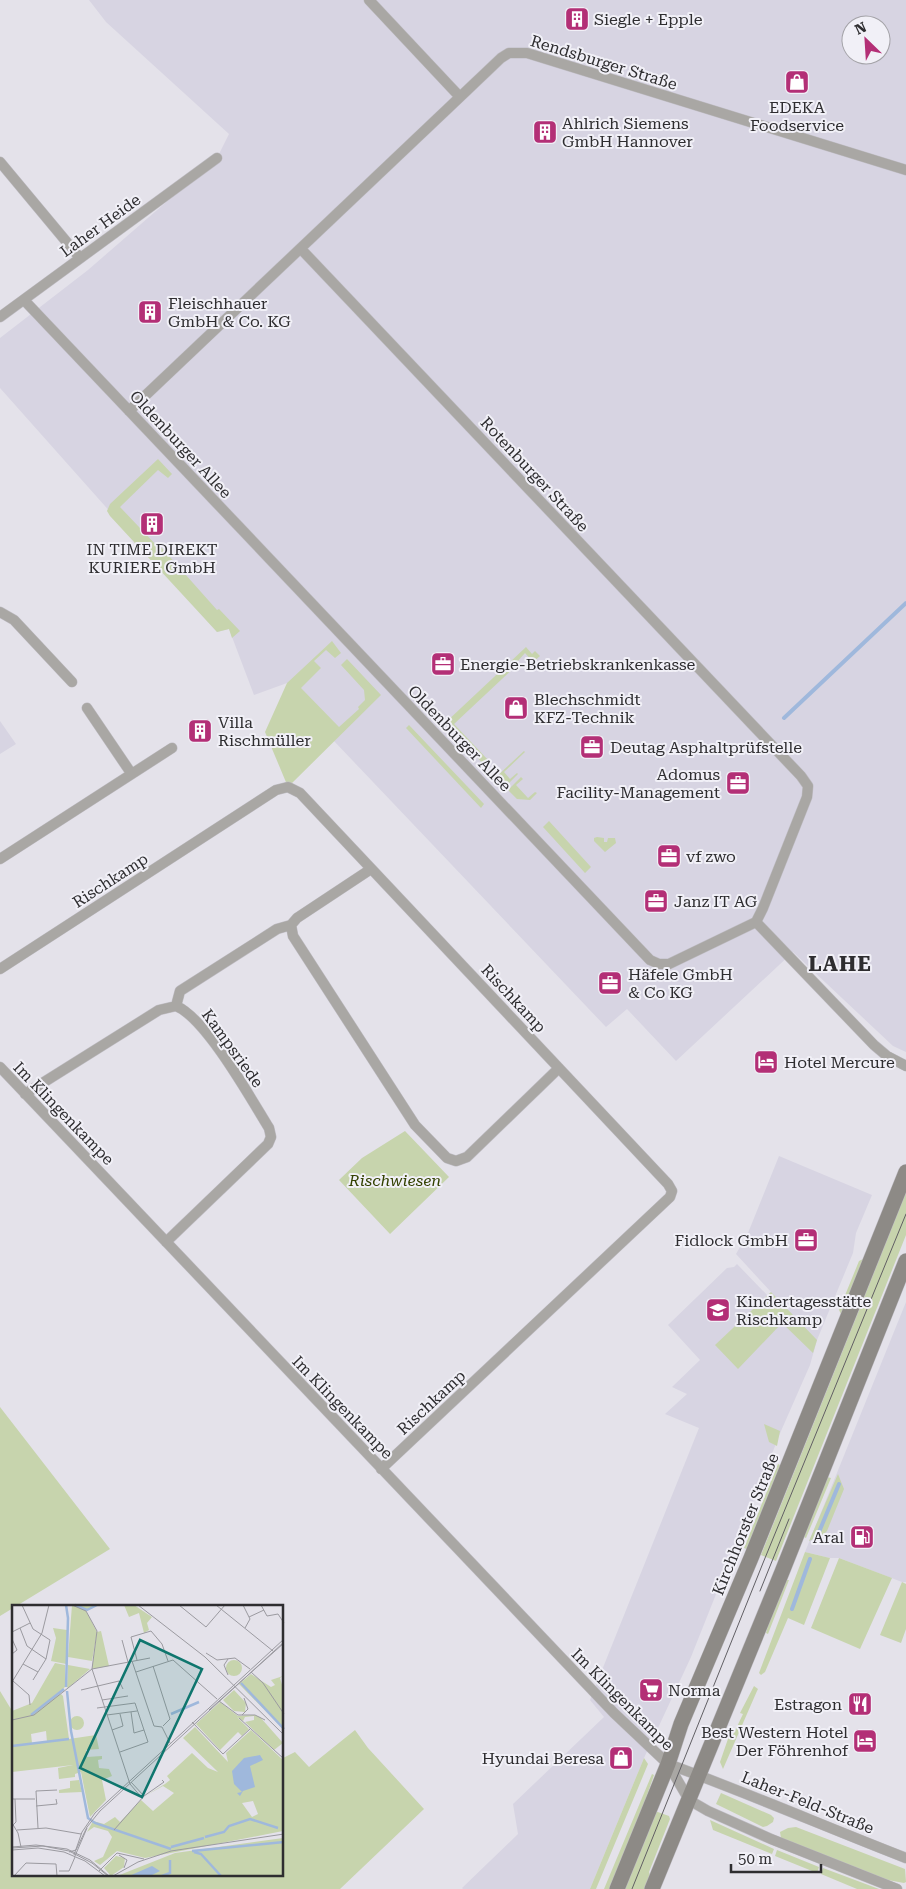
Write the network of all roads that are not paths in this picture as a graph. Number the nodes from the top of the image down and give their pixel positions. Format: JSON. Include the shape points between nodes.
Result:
{"nodes":[{"id":1,"x":369,"y":0,"type":"edge"},
{"id":2,"x":460,"y":97,"type":"junction"},
{"id":3,"x":217,"y":158,"type":"dead end"},
{"id":4,"x":0,"y":162,"type":"edge"},
{"id":5,"x":906,"y":170,"type":"edge"},
{"id":6,"x":301,"y":249,"type":"junction"},
{"id":7,"x":80,"y":258,"type":"junction"},
{"id":8,"x":24,"y":300,"type":"junction"},
{"id":9,"x":0,"y":317,"type":"edge"},
{"id":10,"x":129,"y":411,"type":"junction"},
{"id":11,"x":0,"y":612,"type":"edge"},
{"id":12,"x":72,"y":682,"type":"dead end"},
{"id":13,"x":87,"y":708,"type":"dead end"},
{"id":14,"x":172,"y":748,"type":"dead end"},
{"id":15,"x":131,"y":774,"type":"junction"},
{"id":16,"x":0,"y":859,"type":"edge"},
{"id":17,"x":371,"y":869,"type":"junction"},
{"id":18,"x":756,"y":922,"type":"junction"},
{"id":19,"x":291,"y":925,"type":"junction"},
{"id":20,"x":0,"y":969,"type":"edge"},
{"id":21,"x":176,"y":1006,"type":"junction"},
{"id":22,"x":906,"y":1066,"type":"edge"},
{"id":23,"x":0,"y":1067,"type":"edge"},
{"id":24,"x":559,"y":1068,"type":"junction"},
{"id":25,"x":25,"y":1094,"type":"junction"},
{"id":26,"x":906,"y":1172,"type":"edge"},
{"id":27,"x":166,"y":1242,"type":"junction"},
{"id":28,"x":906,"y":1261,"type":"edge"},
{"id":29,"x":381,"y":1469,"type":"junction"},
{"id":30,"x":668,"y":1764,"type":"junction"},
{"id":31,"x":699,"y":1775,"type":"junction"},
{"id":32,"x":689,"y":1800,"type":"junction"},
{"id":33,"x":906,"y":1858,"type":"edge"},
{"id":34,"x":616,"y":1889,"type":"edge"},
{"id":35,"x":652,"y":1889,"type":"edge"},
{"id":36,"x":897,"y":1889,"type":"edge"}],
"edges":[{"from":1,"to":2,"type":"street"},
{"from":2,"to":5,"type":"street","name":"Rendsburger Straße","via":[[501,58],[509,53],[527,54]]},
{"from":2,"to":6,"type":"street","name":"Rendsburger Straße"},
{"from":3,"to":7,"type":"street","name":"Laher Heide"},
{"from":4,"to":7,"type":"street"},
{"from":6,"to":10,"type":"street"},
{"from":6,"to":18,"type":"street","name":"Rotenburger Straße","via":[[808,786],[807,797]]},
{"from":7,"to":8,"type":"street","name":"Laher Heide"},
{"from":8,"to":9,"type":"street","name":"Laher Heide"},
{"from":8,"to":10,"type":"street","name":"Oldenburger Allee"},
{"from":10,"to":18,"type":"street","name":"Oldenburger Allee","via":[[650,960],[669,964]]},
{"from":11,"to":12,"type":"street","via":[[14,620]]},
{"from":13,"to":15,"type":"street"},
{"from":14,"to":15,"type":"street"},
{"from":15,"to":16,"type":"street"},
{"from":17,"to":19,"type":"street"},
{"from":17,"to":20,"type":"street","name":"Rischkamp","via":[[300,793],[288,787],[276,790]]},
{"from":17,"to":24,"type":"street","name":"Rischkamp"},
{"from":18,"to":22,"type":"street","via":[[874,1045]]},
{"from":19,"to":21,"type":"street","via":[[277,929],[180,990]]},
{"from":19,"to":24,"type":"street","via":[[293,936],[415,1125],[447,1158],[467,1157]]},
{"from":21,"to":25,"type":"street","via":[[159,1010]]},
{"from":21,"to":27,"type":"street","name":"Kampsriede","via":[[191,1015],[215,1044],[270,1128],[271,1136],[268,1144]]},
{"from":23,"to":25,"type":"street","name":"Im Klingenkampe"},
{"from":24,"to":29,"type":"street","name":"Rischkamp","via":[[668,1184],[672,1191],[670,1197]]},
{"from":25,"to":27,"type":"street","name":"Im Klingenkampe"},
{"from":26,"to":30,"type":"main road","name":"Kirchhorster Straße","via":[[681,1724]]},
{"from":27,"to":29,"type":"street","name":"Im Klingenkampe"},
{"from":28,"to":31,"type":"main road"},
{"from":29,"to":30,"type":"street","name":"Im Klingenkampe","via":[[614,1713]]},
{"from":30,"to":31,"type":"street","name":"Laher-Feld-Straße"},
{"from":30,"to":32,"type":"street"},
{"from":30,"to":34,"type":"main road","name":"Kirchhorster Straße"},
{"from":31,"to":32,"type":"main road"},
{"from":31,"to":33,"type":"street","name":"Laher-Feld-Straße"},
{"from":32,"to":35,"type":"main road"},
{"from":32,"to":36,"type":"street","via":[[771,1839]]}]}
